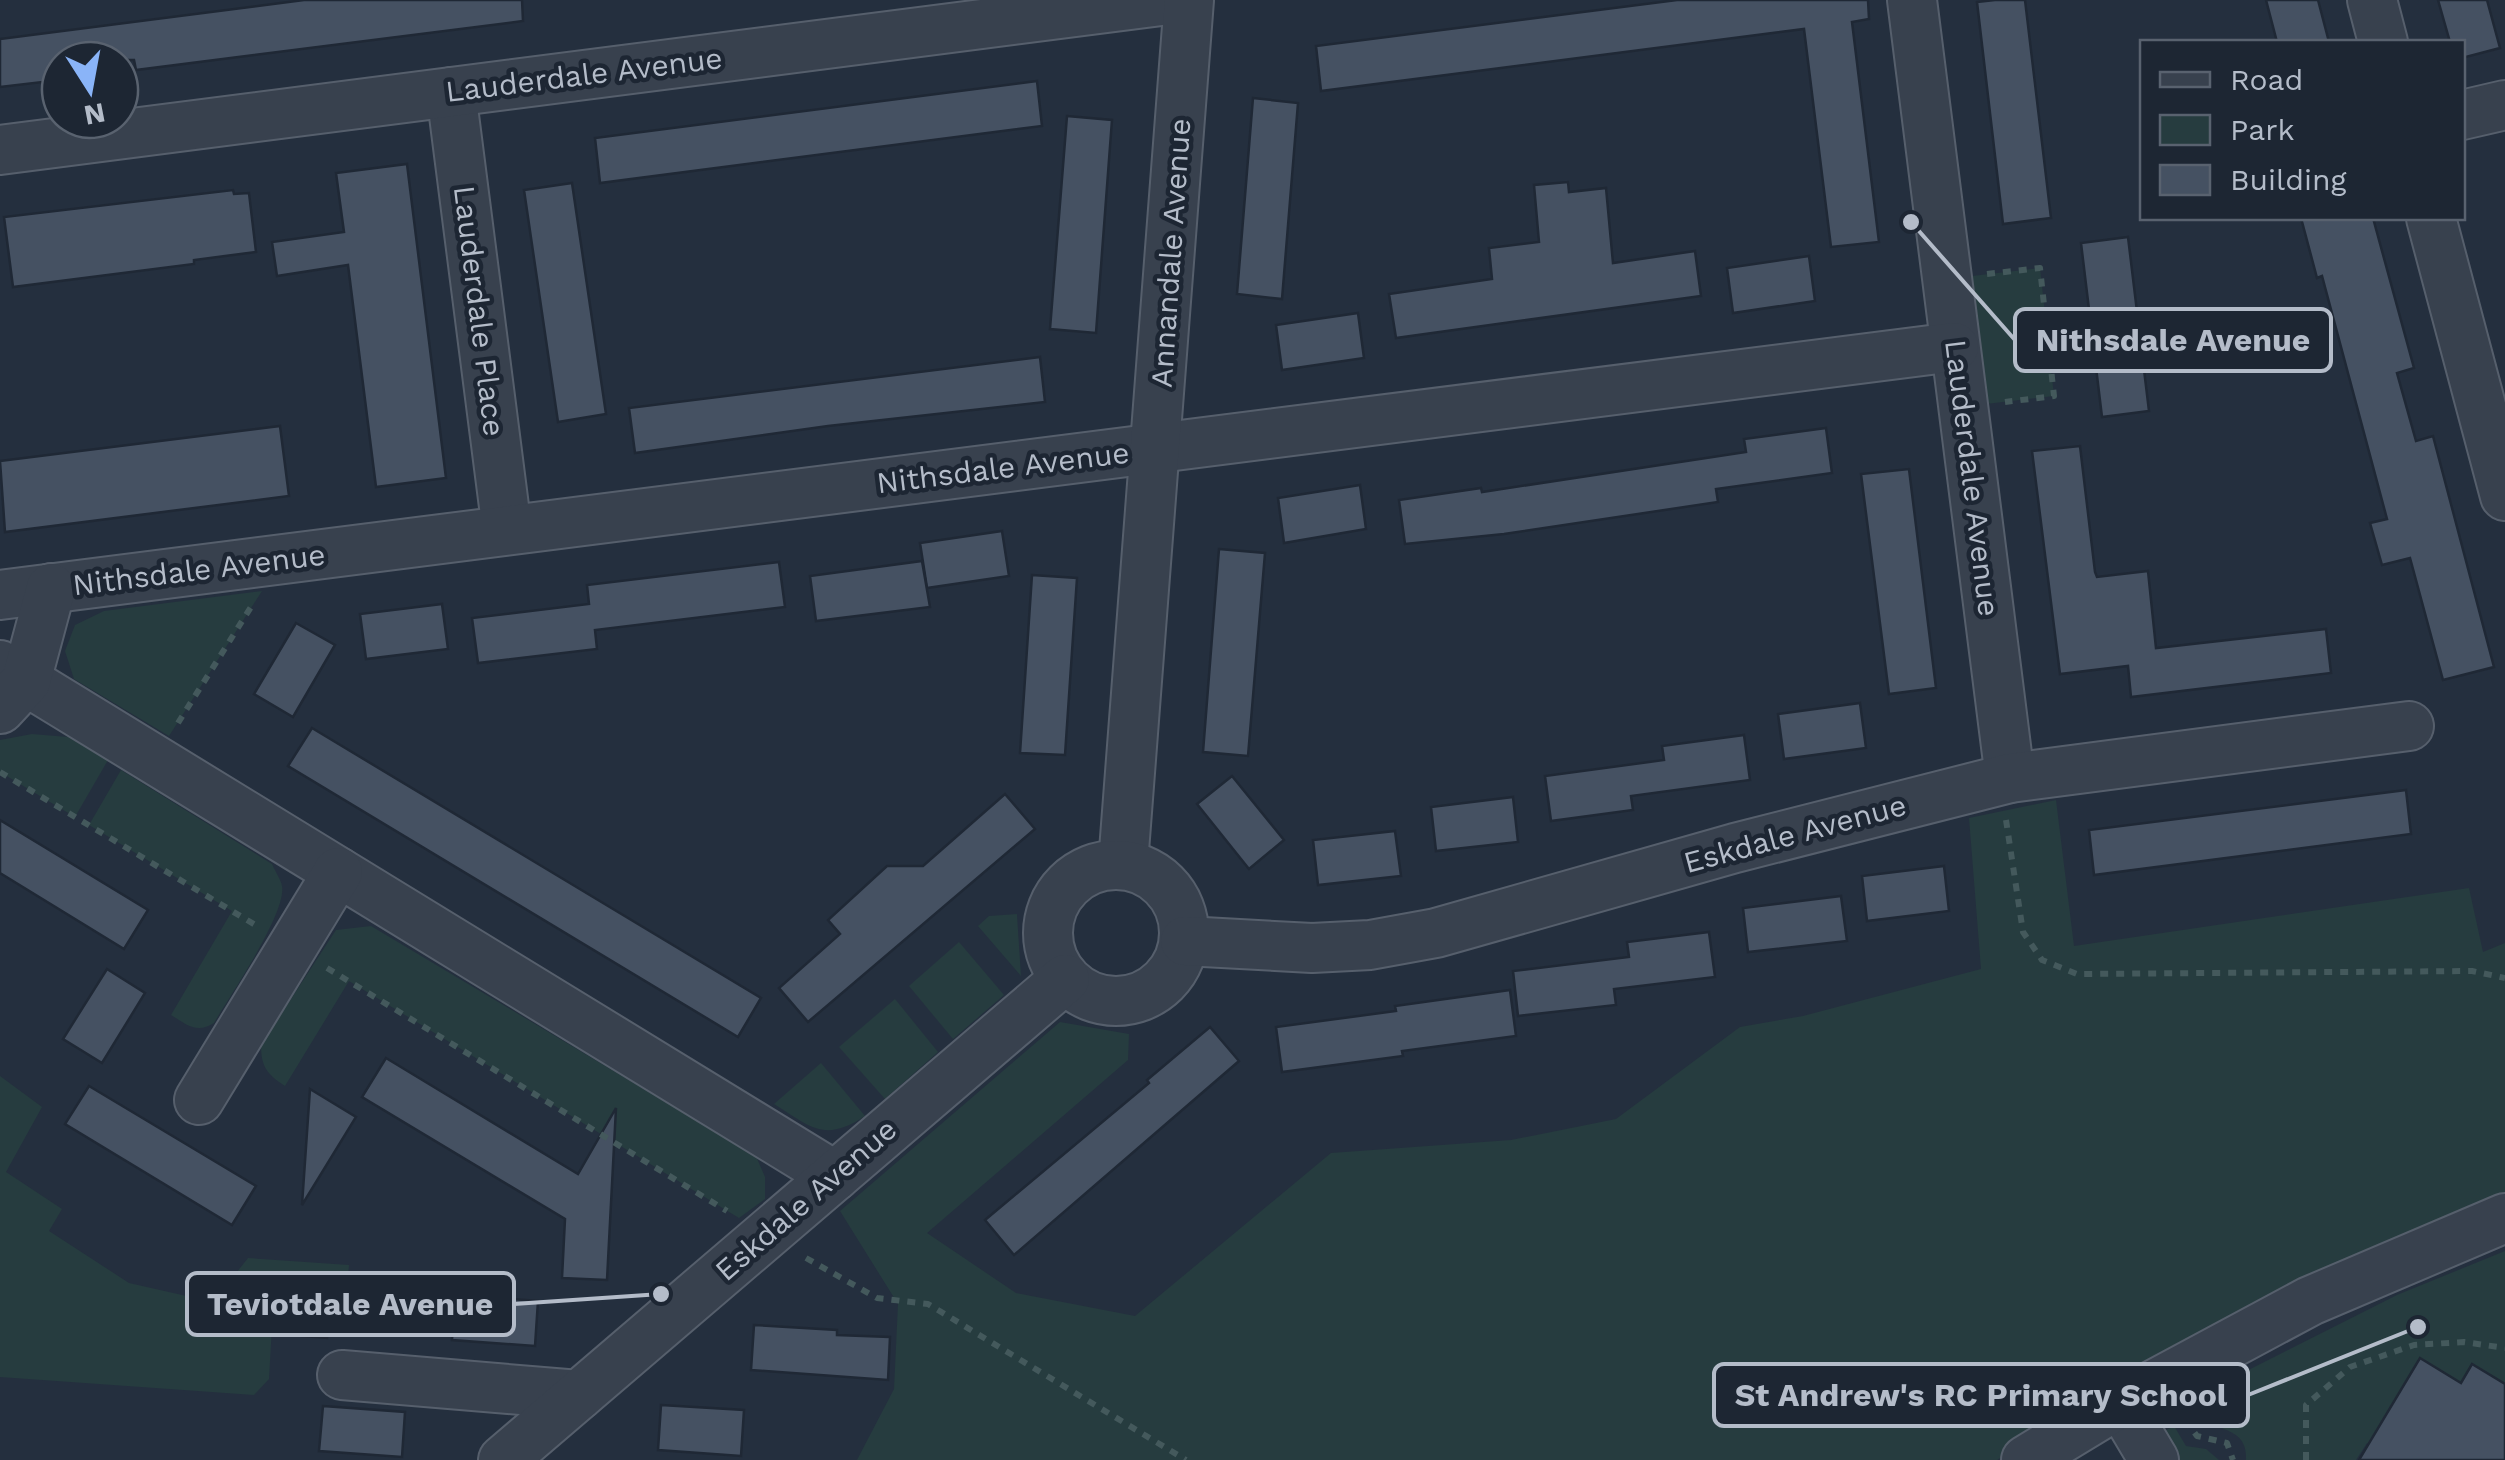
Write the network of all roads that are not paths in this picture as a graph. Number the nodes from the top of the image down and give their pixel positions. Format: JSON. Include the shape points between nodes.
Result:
{"nodes":[{"id":1,"x":1169,"y":0,"type":"edge"},
{"id":2,"x":1189,"y":0,"type":"edge"},
{"id":3,"x":1912,"y":0,"type":"edge"},
{"id":4,"x":2372,"y":0,"type":"edge"},
{"id":5,"x":2382,"y":40,"type":"edge"},
{"id":6,"x":451,"y":92,"type":"junction"},
{"id":7,"x":2505,"y":104,"type":"edge"},
{"id":8,"x":2465,"y":114,"type":"edge"},
{"id":9,"x":0,"y":150,"type":"edge"},
{"id":10,"x":2431,"y":220,"type":"edge"},
{"id":11,"x":1954,"y":347,"type":"junction"},
{"id":12,"x":1157,"y":448,"type":"junction"},
{"id":13,"x":2505,"y":496,"type":"edge"},
{"id":14,"x":506,"y":530,"type":"junction"},
{"id":15,"x":52,"y":588,"type":"junction"},
{"id":16,"x":0,"y":595,"type":"edge"},
{"id":17,"x":9,"y":685,"type":"edge"},
{"id":18,"x":2409,"y":726,"type":"dead end"},
{"id":19,"x":2010,"y":778,"type":"junction"},
{"id":20,"x":1123,"y":864,"type":"junction"},
{"id":21,"x":338,"y":872,"type":"junction"},
{"id":22,"x":1185,"y":941,"type":"junction"},
{"id":23,"x":1065,"y":979,"type":"junction"},
{"id":24,"x":199,"y":1100,"type":"dead end"},
{"id":25,"x":834,"y":1176,"type":"junction"},
{"id":26,"x":2505,"y":1218,"type":"edge"},
{"id":27,"x":342,"y":1375,"type":"dead end"},
{"id":28,"x":578,"y":1395,"type":"junction"},
{"id":29,"x":2120,"y":1403,"type":"junction"},
{"id":30,"x":503,"y":1460,"type":"edge"},
{"id":31,"x":2026,"y":1460,"type":"edge"},
{"id":32,"x":2154,"y":1460,"type":"edge"}],
"edges":[{"from":1,"to":6,"type":"street","name":"Lauderdale Avenue"},
{"from":2,"to":12,"type":"street","name":"Annandale Avenue"},
{"from":3,"to":11,"type":"street","name":"Lauderdale Avenue"},
{"from":4,"to":5,"type":"street"},
{"from":6,"to":9,"type":"street","name":"Lauderdale Avenue"},
{"from":6,"to":14,"type":"street","name":"Lauderdale Place"},
{"from":7,"to":8,"type":"street"},
{"from":10,"to":13,"type":"street"},
{"from":11,"to":12,"type":"street","name":"Nithsdale Avenue"},
{"from":11,"to":19,"type":"street","name":"Lauderdale Avenue"},
{"from":12,"to":14,"type":"street","name":"Nithsdale Avenue"},
{"from":12,"to":20,"type":"street","name":"Annandale Avenue"},
{"from":14,"to":15,"type":"street","name":"Nithsdale Avenue"},
{"from":15,"to":16,"type":"street","name":"Nithsdale Avenue"},
{"from":15,"to":17,"type":"street","name":"Nithsdale Avenue"},
{"from":17,"to":21,"type":"street","via":[[154,760]]},
{"from":18,"to":19,"type":"street","name":"Eskdale Avenue"},
{"from":19,"to":22,"type":"street","name":"Eskdale Avenue","via":[[1436,933],[1312,948]]},
{"from":20,"to":22,"type":"street","via":[[1163,881],[1177,898]]},
{"from":20,"to":23,"type":"street","via":[[1078,876],[1050,913],[1052,959]]},
{"from":21,"to":24,"type":"street"},
{"from":21,"to":25,"type":"street"},
{"from":22,"to":23,"type":"street","via":[[1179,963],[1148,995],[1104,1001]]},
{"from":23,"to":25,"type":"street","name":"Eskdale Avenue"},
{"from":25,"to":28,"type":"street","name":"Eskdale Avenue"},
{"from":26,"to":29,"type":"street","via":[[2310,1301]]},
{"from":27,"to":28,"type":"street"},
{"from":28,"to":30,"type":"street","name":"Eskdale Avenue"},
{"from":29,"to":31,"type":"street"},
{"from":29,"to":32,"type":"street"}]}
